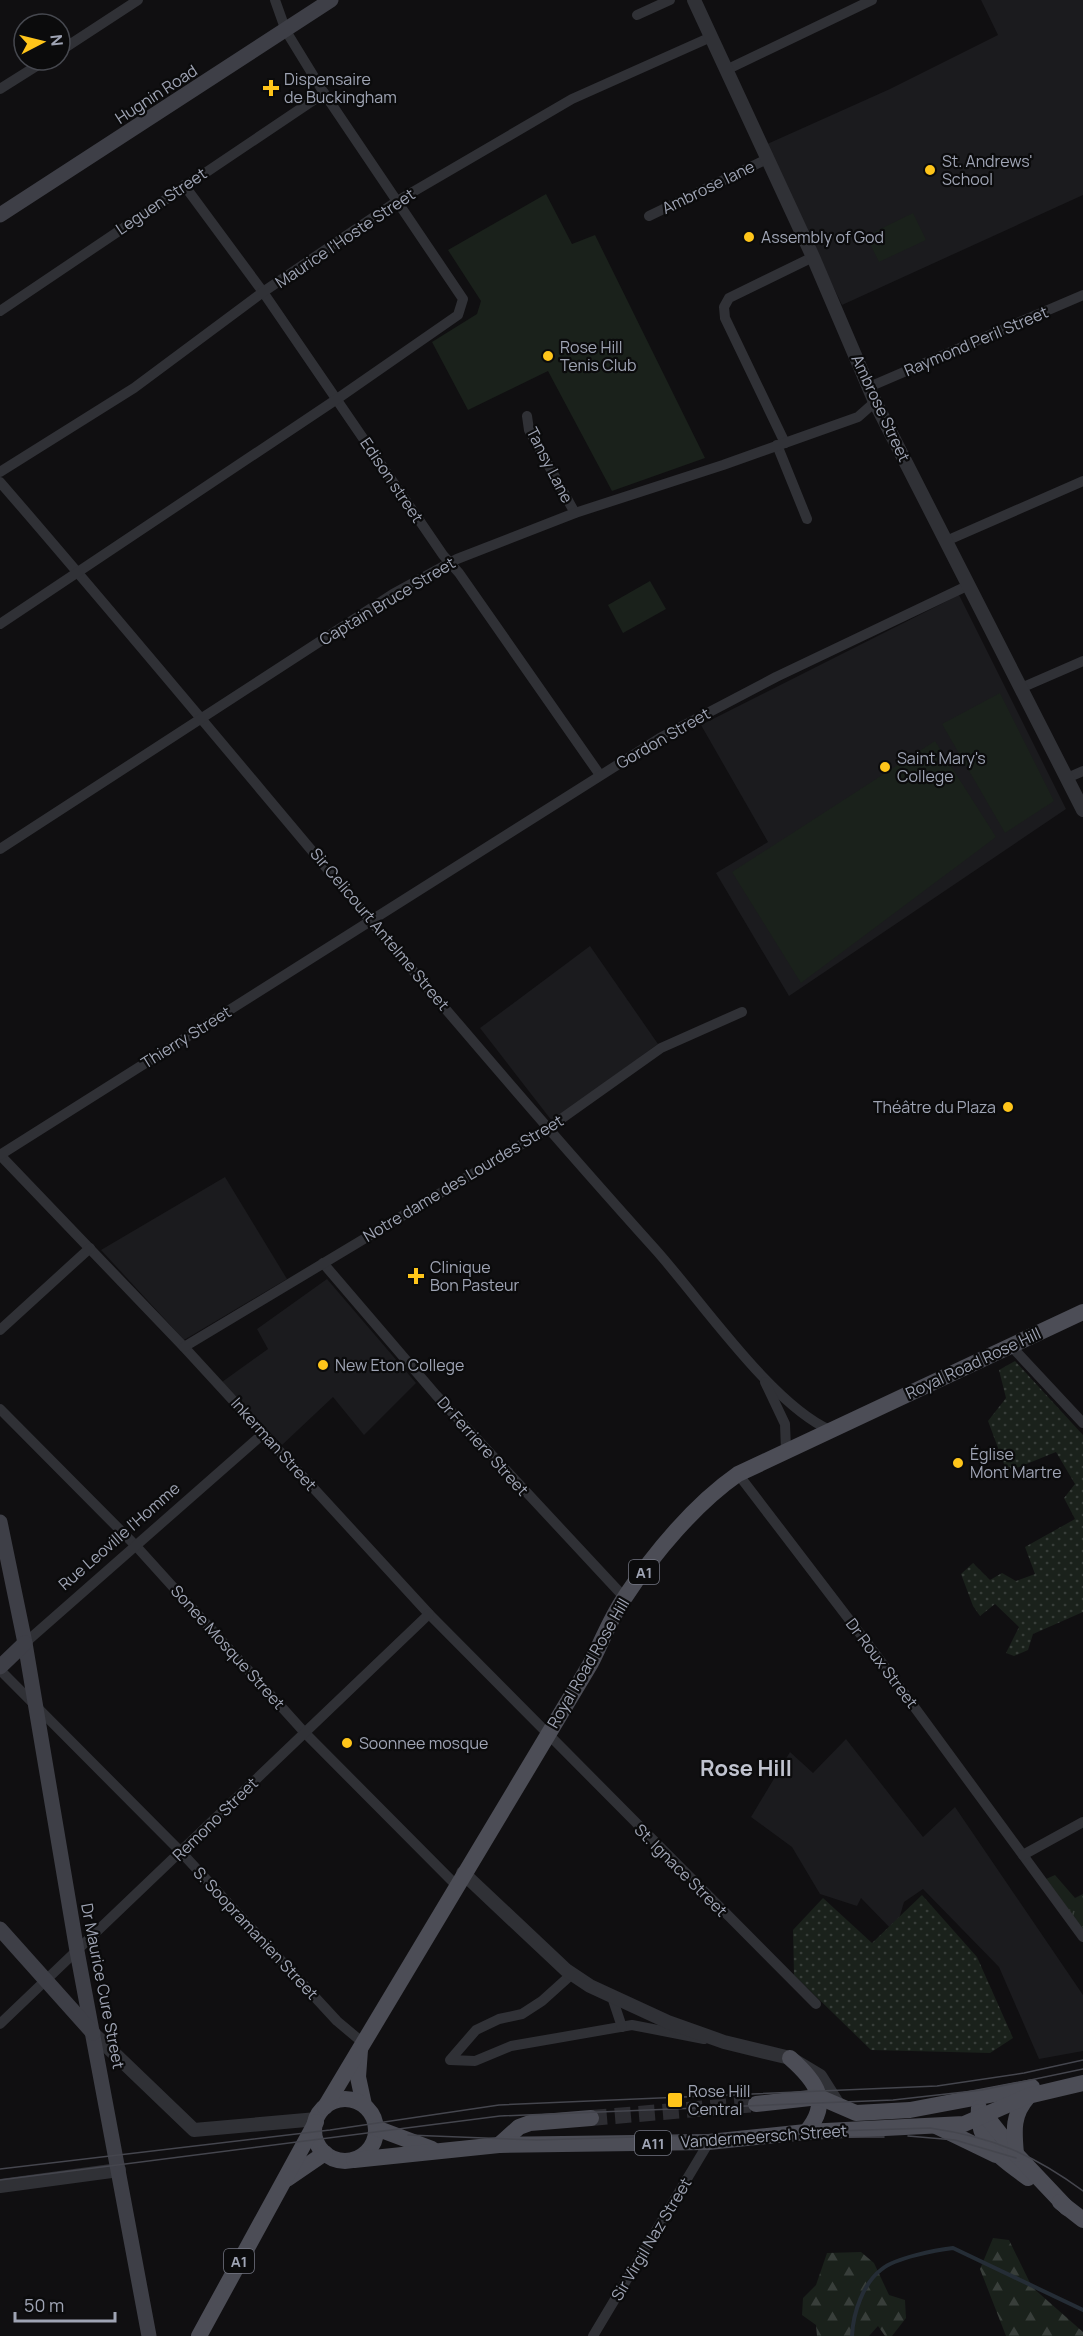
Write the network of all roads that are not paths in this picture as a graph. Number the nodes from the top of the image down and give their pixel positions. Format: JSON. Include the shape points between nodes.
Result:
{"nodes":[{"id":1,"x":138,"y":0,"type":"edge"},
{"id":2,"x":275,"y":0,"type":"edge"},
{"id":3,"x":331,"y":0,"type":"edge"},
{"id":4,"x":669,"y":0,"type":"edge"},
{"id":5,"x":694,"y":0,"type":"edge"},
{"id":6,"x":872,"y":0,"type":"edge"},
{"id":7,"x":637,"y":15,"type":"dead end"},
{"id":8,"x":286,"y":31,"type":"junction"},
{"id":9,"x":711,"y":37,"type":"junction"},
{"id":10,"x":72,"y":43,"type":"edge"},
{"id":11,"x":726,"y":70,"type":"junction"},
{"id":12,"x":27,"y":72,"type":"edge"},
{"id":13,"x":0,"y":89,"type":"edge"},
{"id":14,"x":324,"y":93,"type":"junction"},
{"id":15,"x":767,"y":159,"type":"junction"},
{"id":16,"x":184,"y":185,"type":"junction"},
{"id":17,"x":399,"y":200,"type":"junction"},
{"id":18,"x":0,"y":215,"type":"edge"},
{"id":19,"x":649,"y":216,"type":"dead end"},
{"id":20,"x":813,"y":257,"type":"junction"},
{"id":21,"x":263,"y":292,"type":"junction"},
{"id":22,"x":1083,"y":295,"type":"edge"},
{"id":23,"x":0,"y":311,"type":"edge"},
{"id":24,"x":869,"y":387,"type":"junction"},
{"id":25,"x":337,"y":399,"type":"junction"},
{"id":26,"x":875,"y":402,"type":"junction"},
{"id":27,"x":527,"y":416,"type":"dead end"},
{"id":28,"x":781,"y":444,"type":"junction"},
{"id":29,"x":0,"y":472,"type":"edge"},
{"id":30,"x":1083,"y":481,"type":"edge"},
{"id":31,"x":0,"y":482,"type":"edge"},
{"id":32,"x":575,"y":513,"type":"junction"},
{"id":33,"x":807,"y":519,"type":"dead end"},
{"id":34,"x":946,"y":541,"type":"junction"},
{"id":35,"x":449,"y":562,"type":"junction"},
{"id":36,"x":78,"y":572,"type":"junction"},
{"id":37,"x":969,"y":585,"type":"junction"},
{"id":38,"x":0,"y":624,"type":"edge"},
{"id":39,"x":1083,"y":661,"type":"edge"},
{"id":40,"x":1021,"y":688,"type":"junction"},
{"id":41,"x":202,"y":717,"type":"junction"},
{"id":42,"x":1083,"y":771,"type":"edge"},
{"id":43,"x":600,"y":775,"type":"junction"},
{"id":44,"x":1067,"y":778,"type":"junction"},
{"id":45,"x":1083,"y":810,"type":"edge"},
{"id":46,"x":0,"y":849,"type":"edge"},
{"id":47,"x":373,"y":920,"type":"junction"},
{"id":48,"x":742,"y":1012,"type":"dead end"},
{"id":49,"x":547,"y":1129,"type":"junction"},
{"id":50,"x":0,"y":1155,"type":"edge"},
{"id":51,"x":90,"y":1248,"type":"junction"},
{"id":52,"x":323,"y":1263,"type":"junction"},
{"id":53,"x":1083,"y":1312,"type":"edge"},
{"id":54,"x":0,"y":1330,"type":"edge"},
{"id":55,"x":1011,"y":1346,"type":"junction"},
{"id":56,"x":184,"y":1347,"type":"junction"},
{"id":57,"x":762,"y":1376,"type":"junction"},
{"id":58,"x":0,"y":1409,"type":"edge"},
{"id":59,"x":1083,"y":1423,"type":"edge"},
{"id":60,"x":830,"y":1430,"type":"junction"},
{"id":61,"x":264,"y":1433,"type":"junction"},
{"id":62,"x":786,"y":1449,"type":"junction"},
{"id":63,"x":738,"y":1474,"type":"junction"},
{"id":64,"x":0,"y":1522,"type":"edge"},
{"id":65,"x":136,"y":1546,"type":"junction"},
{"id":66,"x":624,"y":1597,"type":"junction"},
{"id":67,"x":429,"y":1614,"type":"junction"},
{"id":68,"x":25,"y":1642,"type":"junction"},
{"id":69,"x":0,"y":1668,"type":"edge"},
{"id":70,"x":36,"y":1704,"type":"junction"},
{"id":71,"x":305,"y":1733,"type":"junction"},
{"id":72,"x":547,"y":1735,"type":"junction"},
{"id":73,"x":1083,"y":1822,"type":"edge"},
{"id":74,"x":181,"y":1852,"type":"junction"},
{"id":75,"x":1023,"y":1855,"type":"junction"},
{"id":76,"x":460,"y":1879,"type":"junction"},
{"id":77,"x":0,"y":1929,"type":"edge"},
{"id":78,"x":1083,"y":1937,"type":"edge"},
{"id":79,"x":77,"y":1951,"type":"junction"},
{"id":80,"x":572,"y":1974,"type":"junction"},
{"id":81,"x":47,"y":1980,"type":"junction"},
{"id":82,"x":612,"y":1997,"type":"junction"},
{"id":83,"x":816,"y":2004,"type":"dead end"},
{"id":84,"x":0,"y":2024,"type":"edge"},
{"id":85,"x":622,"y":2027,"type":"junction"},
{"id":86,"x":95,"y":2035,"type":"junction"},
{"id":87,"x":724,"y":2042,"type":"junction"},
{"id":88,"x":361,"y":2044,"type":"junction"},
{"id":89,"x":790,"y":2058,"type":"junction"},
{"id":90,"x":1083,"y":2081,"type":"edge"},
{"id":91,"x":992,"y":2096,"type":"junction"},
{"id":92,"x":1028,"y":2096,"type":"junction"},
{"id":93,"x":819,"y":2097,"type":"junction"},
{"id":94,"x":756,"y":2104,"type":"tunnel mouth"},
{"id":95,"x":364,"y":2105,"type":"junction"},
{"id":96,"x":839,"y":2106,"type":"junction"},
{"id":97,"x":910,"y":2110,"type":"junction"},
{"id":98,"x":981,"y":2115,"type":"junction"},
{"id":99,"x":319,"y":2116,"type":"junction"},
{"id":100,"x":591,"y":2118,"type":"tunnel mouth"},
{"id":101,"x":933,"y":2125,"type":"junction"},
{"id":102,"x":376,"y":2128,"type":"junction"},
{"id":103,"x":806,"y":2132,"type":"junction"},
{"id":104,"x":709,"y":2142,"type":"junction"},
{"id":105,"x":499,"y":2145,"type":"junction"},
{"id":106,"x":439,"y":2152,"type":"junction"},
{"id":107,"x":325,"y":2153,"type":"junction"},
{"id":108,"x":1010,"y":2156,"type":"junction"},
{"id":109,"x":354,"y":2160,"type":"junction"},
{"id":110,"x":120,"y":2170,"type":"junction"},
{"id":111,"x":0,"y":2186,"type":"edge"},
{"id":112,"x":280,"y":2186,"type":"junction"},
{"id":113,"x":1083,"y":2220,"type":"edge"},
{"id":114,"x":149,"y":2336,"type":"edge"},
{"id":115,"x":199,"y":2336,"type":"edge"},
{"id":116,"x":593,"y":2336,"type":"edge"}],
"edges":[{"from":1,"to":10,"type":"street"},
{"from":2,"to":8,"type":"street"},
{"from":3,"to":8,"type":"main road","name":"Hugnin Road"},
{"from":4,"to":7,"type":"street"},
{"from":5,"to":9,"type":"street","name":"Ambrose Street"},
{"from":6,"to":11,"type":"street"},
{"from":8,"to":14,"type":"street"},
{"from":8,"to":18,"type":"main road","name":"Hugnin Road"},
{"from":9,"to":11,"type":"street","name":"Ambrose Street"},
{"from":9,"to":17,"type":"street","name":"Maurice I'Hoste Street","via":[[572,99]]},
{"from":11,"to":15,"type":"street","name":"Ambrose Street"},
{"from":12,"to":13,"type":"street"},
{"from":14,"to":16,"type":"street","name":"Leguen Street"},
{"from":14,"to":17,"type":"street"},
{"from":15,"to":19,"type":"street","name":"Ambrose lane"},
{"from":15,"to":20,"type":"street","name":"Ambrose Street"},
{"from":16,"to":21,"type":"street","name":"Edison street"},
{"from":16,"to":23,"type":"street","name":"Leguen Street"},
{"from":17,"to":21,"type":"street","name":"Maurice I'Hoste Street"},
{"from":17,"to":25,"type":"street","via":[[463,300],[458,315]]},
{"from":20,"to":24,"type":"street","name":"Ambrose Street"},
{"from":20,"to":28,"type":"street","via":[[729,298],[724,307],[725,318]]},
{"from":21,"to":25,"type":"street","name":"Edison street"},
{"from":21,"to":29,"type":"street","name":"Maurice I'Hoste Street","via":[[134,388]]},
{"from":22,"to":24,"type":"street","name":"Raymond Peril Street"},
{"from":24,"to":26,"type":"street","name":"Ambrose Street"},
{"from":25,"to":35,"type":"street","name":"Edison street"},
{"from":25,"to":36,"type":"street"},
{"from":26,"to":28,"type":"street","name":"Captain Bruce Street","via":[[858,417]]},
{"from":26,"to":34,"type":"street","name":"Ambrose Street"},
{"from":27,"to":32,"type":"street","name":"Tansy Lane","via":[[529,429]]},
{"from":28,"to":32,"type":"street","name":"Captain Bruce Street"},
{"from":28,"to":33,"type":"street"},
{"from":30,"to":34,"type":"street"},
{"from":31,"to":36,"type":"street","name":"Sir Celicourt Antelme Street"},
{"from":32,"to":35,"type":"street","name":"Captain Bruce Street"},
{"from":34,"to":37,"type":"street","name":"Ambrose Street"},
{"from":35,"to":41,"type":"street","name":"Captain Bruce Street"},
{"from":35,"to":43,"type":"street","name":"Edison street"},
{"from":36,"to":38,"type":"street"},
{"from":36,"to":41,"type":"street","name":"Sir Celicourt Antelme Street"},
{"from":37,"to":40,"type":"street","name":"Ambrose Street"},
{"from":37,"to":43,"type":"street","name":"Gordon Street","via":[[776,677],[660,738]]},
{"from":39,"to":40,"type":"street"},
{"from":40,"to":44,"type":"street","name":"Ambrose Street"},
{"from":41,"to":46,"type":"street","name":"Captain Bruce Street"},
{"from":41,"to":47,"type":"street","name":"Sir Celicourt Antelme Street"},
{"from":42,"to":44,"type":"street"},
{"from":43,"to":47,"type":"street","name":"Gordon Street"},
{"from":44,"to":45,"type":"street","name":"Ambrose Street"},
{"from":47,"to":49,"type":"street","name":"Sir Celicourt Antelme Street"},
{"from":47,"to":50,"type":"street","name":"Thierry Street"},
{"from":48,"to":49,"type":"street","name":"Notre dame des Lourdes Street","via":[[661,1048]]},
{"from":49,"to":52,"type":"street","name":"Notre dame des Lourdes Street"},
{"from":49,"to":57,"type":"street","name":"Sir Celicourt Antelme Street"},
{"from":50,"to":51,"type":"street","name":"Inkerman Street"},
{"from":51,"to":54,"type":"street"},
{"from":51,"to":56,"type":"street","name":"Inkerman Street"},
{"from":52,"to":56,"type":"street","name":"Notre dame des Lourdes Street"},
{"from":52,"to":66,"type":"street","name":"Dr Ferriere Street","via":[[436,1395]]},
{"from":53,"to":55,"type":"main road","name":"Royal Road Rose Hill","number":"A1"},
{"from":55,"to":59,"type":"street"},
{"from":55,"to":60,"type":"main road","name":"Royal Road Rose Hill","number":"A1"},
{"from":56,"to":61,"type":"street","name":"Inkerman Street"},
{"from":57,"to":60,"type":"street","name":"Sir Celicourt Antelme Street","via":[[810,1420]]},
{"from":57,"to":62,"type":"street","name":"Sir Celicourt Antelme Street","via":[[785,1424]]},
{"from":58,"to":65,"type":"street","name":"Sonee Mosque Street"},
{"from":60,"to":62,"type":"main road","name":"Royal Road Rose Hill","number":"A1"},
{"from":61,"to":65,"type":"street","name":"Rue Leoville l'Homme"},
{"from":61,"to":67,"type":"street","name":"Inkerman Street"},
{"from":62,"to":63,"type":"main road","name":"Royal Road Rose Hill","number":"A1"},
{"from":63,"to":66,"type":"main road","name":"Royal Road Rose Hill","number":"A1","via":[[689,1515]]},
{"from":63,"to":75,"type":"street","name":"Dr Roux Street"},
{"from":64,"to":68,"type":"main road","name":"Dr Maurice Cure Street"},
{"from":65,"to":68,"type":"street","name":"Rue Leoville l'Homme"},
{"from":65,"to":71,"type":"street","name":"Sonee Mosque Street"},
{"from":66,"to":72,"type":"main road","name":"Royal Road Rose Hill","number":"A1","via":[[591,1663]]},
{"from":67,"to":71,"type":"street","name":"Remono Street"},
{"from":67,"to":72,"type":"street","name":"Inkerman Street"},
{"from":68,"to":69,"type":"main road","name":"Rue Leoville l'Homme"},
{"from":68,"to":70,"type":"main road","name":"Dr Maurice Cure Street"},
{"from":69,"to":70,"type":"street","name":"S. Soopramanien Street"},
{"from":70,"to":74,"type":"street","name":"S. Soopramanien Street"},
{"from":70,"to":79,"type":"main road","name":"Dr Maurice Cure Street"},
{"from":71,"to":74,"type":"street","name":"Remono Street"},
{"from":71,"to":76,"type":"street","name":"Sonee Mosque Street"},
{"from":72,"to":76,"type":"main road","name":"Royal Road Rose Hill","number":"A1"},
{"from":72,"to":83,"type":"street","name":"St. Ignace Street"},
{"from":73,"to":75,"type":"street"},
{"from":74,"to":79,"type":"street","name":"Remono Street"},
{"from":74,"to":88,"type":"street","name":"S. Soopramanien Street"},
{"from":75,"to":78,"type":"street","name":"Dr Roux Street"},
{"from":76,"to":80,"type":"street"},
{"from":76,"to":88,"type":"main road","name":"Royal Road Rose Hill","number":"A1"},
{"from":77,"to":81,"type":"main road"},
{"from":79,"to":81,"type":"street","name":"Remono Street"},
{"from":79,"to":86,"type":"main road","name":"Dr Maurice Cure Street"},
{"from":80,"to":82,"type":"street"},
{"from":80,"to":85,"type":"street","via":[[522,2014],[498,2019],[476,2030],[450,2060],[476,2061],[511,2046]]},
{"from":81,"to":84,"type":"street","name":"Remono Street"},
{"from":81,"to":86,"type":"main road"},
{"from":82,"to":85,"type":"street"},
{"from":82,"to":87,"type":"street"},
{"from":85,"to":87,"type":"street","via":[[632,2025]]},
{"from":86,"to":99,"type":"street","via":[[194,2130]]},
{"from":86,"to":110,"type":"main road","name":"Dr Maurice Cure Street"},
{"from":87,"to":89,"type":"street"},
{"from":88,"to":95,"type":"main road","name":"Royal Road Rose Hill","number":"A1","via":[[358,2077]]},
{"from":88,"to":99,"type":"main road","name":"Royal Road Rose Hill","number":"A1"},
{"from":89,"to":93,"type":"main road","via":[[810,2077]]},
{"from":89,"to":96,"type":"street","via":[[820,2076]]},
{"from":90,"to":91,"type":"main road","name":"Vandermeersch Street","number":"A11"},
{"from":90,"to":92,"type":"main road","name":"Vandermeersch Street","number":"A11"},
{"from":91,"to":97,"type":"main road","name":"Vandermeersch Street","number":"A11"},
{"from":91,"to":98,"type":"main road","via":[[982,2103]]},
{"from":92,"to":98,"type":"main road","name":"Vandermeersch Street","number":"A11"},
{"from":92,"to":108,"type":"main road","via":[[1014,2123]]},
{"from":93,"to":94,"type":"main road"},
{"from":93,"to":96,"type":"main road","name":"Vandermeersch Street","number":"A11"},
{"from":93,"to":103,"type":"main road","via":[[815,2121]]},
{"from":95,"to":99,"type":"main road","via":[[344,2099]]},
{"from":95,"to":102,"type":"main road","number":"A1"},
{"from":96,"to":97,"type":"main road","name":"Vandermeersch Street","number":"A11","via":[[856,2113]]},
{"from":97,"to":98,"type":"main road","via":[[969,2108]]},
{"from":98,"to":101,"type":"main road","name":"Vandermeersch Street","number":"A11","via":[[964,2124]]},
{"from":98,"to":108,"type":"main road"},
{"from":99,"to":107,"type":"main road","via":[[315,2133]]},
{"from":99,"to":112,"type":"main road","name":"Royal Road Rose Hill","number":"A1"},
{"from":100,"to":105,"type":"main road","via":[[530,2123],[519,2127]]},
{"from":101,"to":103,"type":"main road","name":"Vandermeersch Street","number":"A11"},
{"from":101,"to":108,"type":"main road"},
{"from":102,"to":106,"type":"main road","number":"A11"},
{"from":102,"to":109,"type":"main road","via":[[369,2150]]},
{"from":103,"to":104,"type":"main road","name":"Vandermeersch Street","number":"A11"},
{"from":104,"to":105,"type":"main road","name":"Vandermeersch Street","number":"A11"},
{"from":104,"to":116,"type":"street","name":"Sir Virgil Naz Street"},
{"from":105,"to":106,"type":"main road","name":"Vandermeersch Street","number":"A11"},
{"from":106,"to":109,"type":"main road","number":"A11"},
{"from":107,"to":109,"type":"main road","via":[[334,2159]]},
{"from":107,"to":112,"type":"main road","name":"Royal Road Rose Hill","number":"A1"},
{"from":108,"to":113,"type":"main road"},
{"from":110,"to":111,"type":"street"},
{"from":110,"to":114,"type":"main road","name":"Dr Maurice Cure Street"},
{"from":112,"to":115,"type":"main road","name":"Royal Road Rose Hill","number":"A1"}]}
